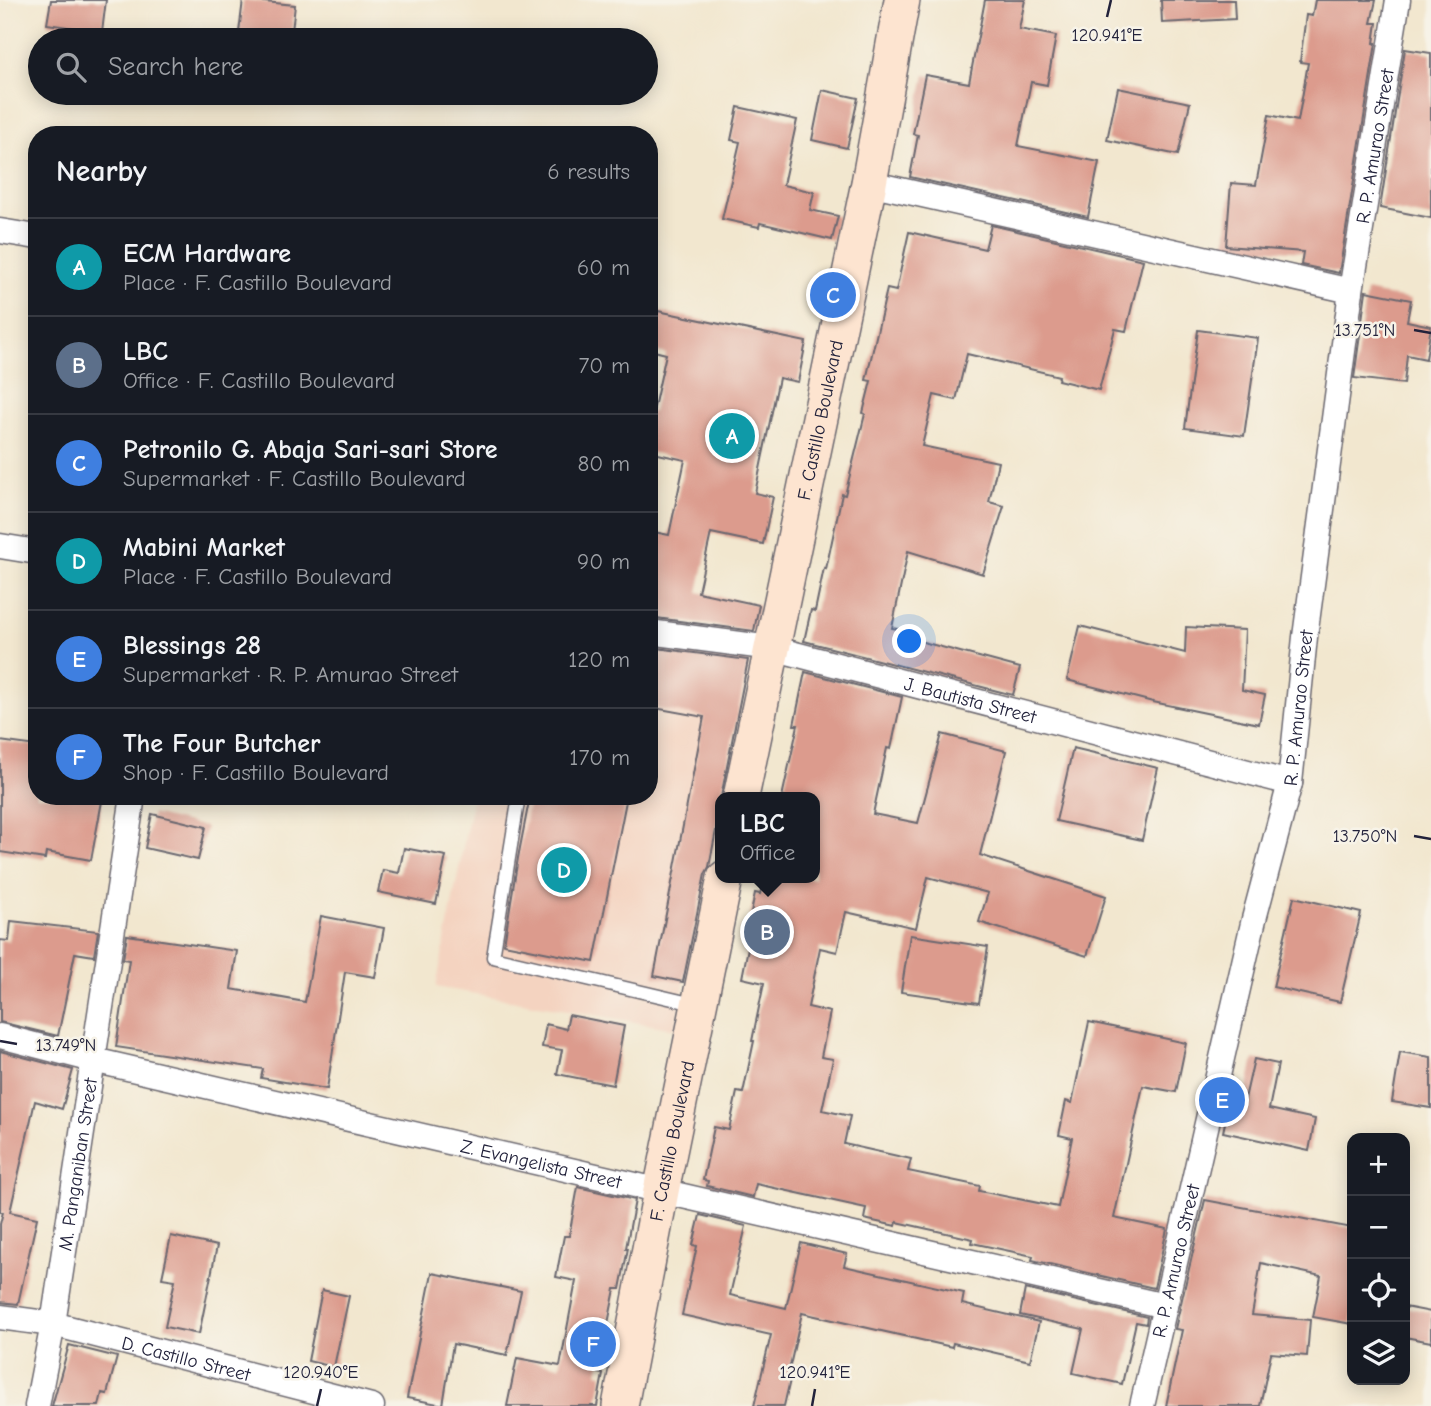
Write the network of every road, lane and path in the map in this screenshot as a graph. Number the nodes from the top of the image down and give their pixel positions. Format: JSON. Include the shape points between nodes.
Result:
{"nodes":[{"id":1,"x":902,"y":0,"type":"edge"},
{"id":2,"x":1398,"y":0,"type":"edge"},
{"id":3,"x":869,"y":183,"type":"junction"},
{"id":4,"x":0,"y":231,"type":"edge"},
{"id":5,"x":28,"y":236,"type":"edge"},
{"id":6,"x":1351,"y":291,"type":"junction"},
{"id":7,"x":0,"y":546,"type":"edge"},
{"id":8,"x":28,"y":551,"type":"edge"},
{"id":9,"x":658,"y":633,"type":"edge"},
{"id":10,"x":772,"y":648,"type":"junction"},
{"id":11,"x":1290,"y":783,"type":"junction"},
{"id":12,"x":742,"y":792,"type":"edge"},
{"id":13,"x":132,"y":805,"type":"edge"},
{"id":14,"x":518,"y":805,"type":"edge"},
{"id":15,"x":724,"y":883,"type":"edge"},
{"id":16,"x":699,"y":1005,"type":"junction"},
{"id":17,"x":0,"y":1036,"type":"edge"},
{"id":18,"x":93,"y":1060,"type":"junction"},
{"id":19,"x":661,"y":1191,"type":"junction"},
{"id":20,"x":1165,"y":1306,"type":"junction"},
{"id":21,"x":0,"y":1317,"type":"edge"},
{"id":22,"x":53,"y":1324,"type":"junction"},
{"id":23,"x":37,"y":1406,"type":"edge"},
{"id":24,"x":372,"y":1406,"type":"edge"},
{"id":25,"x":620,"y":1406,"type":"edge"},
{"id":26,"x":1142,"y":1406,"type":"edge"}],
"edges":[{"from":1,"to":3,"type":"main road","name":"F. Castillo Boulevard"},
{"from":2,"to":6,"type":"street","name":"R. P. Amurao Street"},
{"from":3,"to":6,"type":"street"},
{"from":3,"to":10,"type":"main road","name":"F. Castillo Boulevard"},
{"from":4,"to":5,"type":"street"},
{"from":6,"to":11,"type":"street","name":"R. P. Amurao Street"},
{"from":7,"to":8,"type":"street"},
{"from":9,"to":10,"type":"street","name":"J. Bautista Street"},
{"from":10,"to":11,"type":"street","name":"J. Bautista Street"},
{"from":10,"to":12,"type":"main road","name":"F. Castillo Boulevard"},
{"from":11,"to":20,"type":"street","name":"R. P. Amurao Street"},
{"from":13,"to":18,"type":"street","name":"M. Panganiban Street"},
{"from":14,"to":16,"type":"lane","via":[[493,957]]},
{"from":15,"to":16,"type":"main road","name":"F. Castillo Boulevard"},
{"from":16,"to":19,"type":"main road","name":"F. Castillo Boulevard"},
{"from":17,"to":18,"type":"street","name":"Z. Evangelista Street"},
{"from":18,"to":19,"type":"street","name":"Z. Evangelista Street"},
{"from":18,"to":22,"type":"street","name":"M. Panganiban Street"},
{"from":19,"to":20,"type":"street","name":"Z. Evangelista Street"},
{"from":19,"to":25,"type":"main road","name":"F. Castillo Boulevard"},
{"from":20,"to":26,"type":"street","name":"R. P. Amurao Street"},
{"from":21,"to":22,"type":"street","name":"D. Castillo Street"},
{"from":22,"to":23,"type":"street","name":"M. Panganiban Street"},
{"from":22,"to":24,"type":"street","name":"D. Castillo Street"}]}
